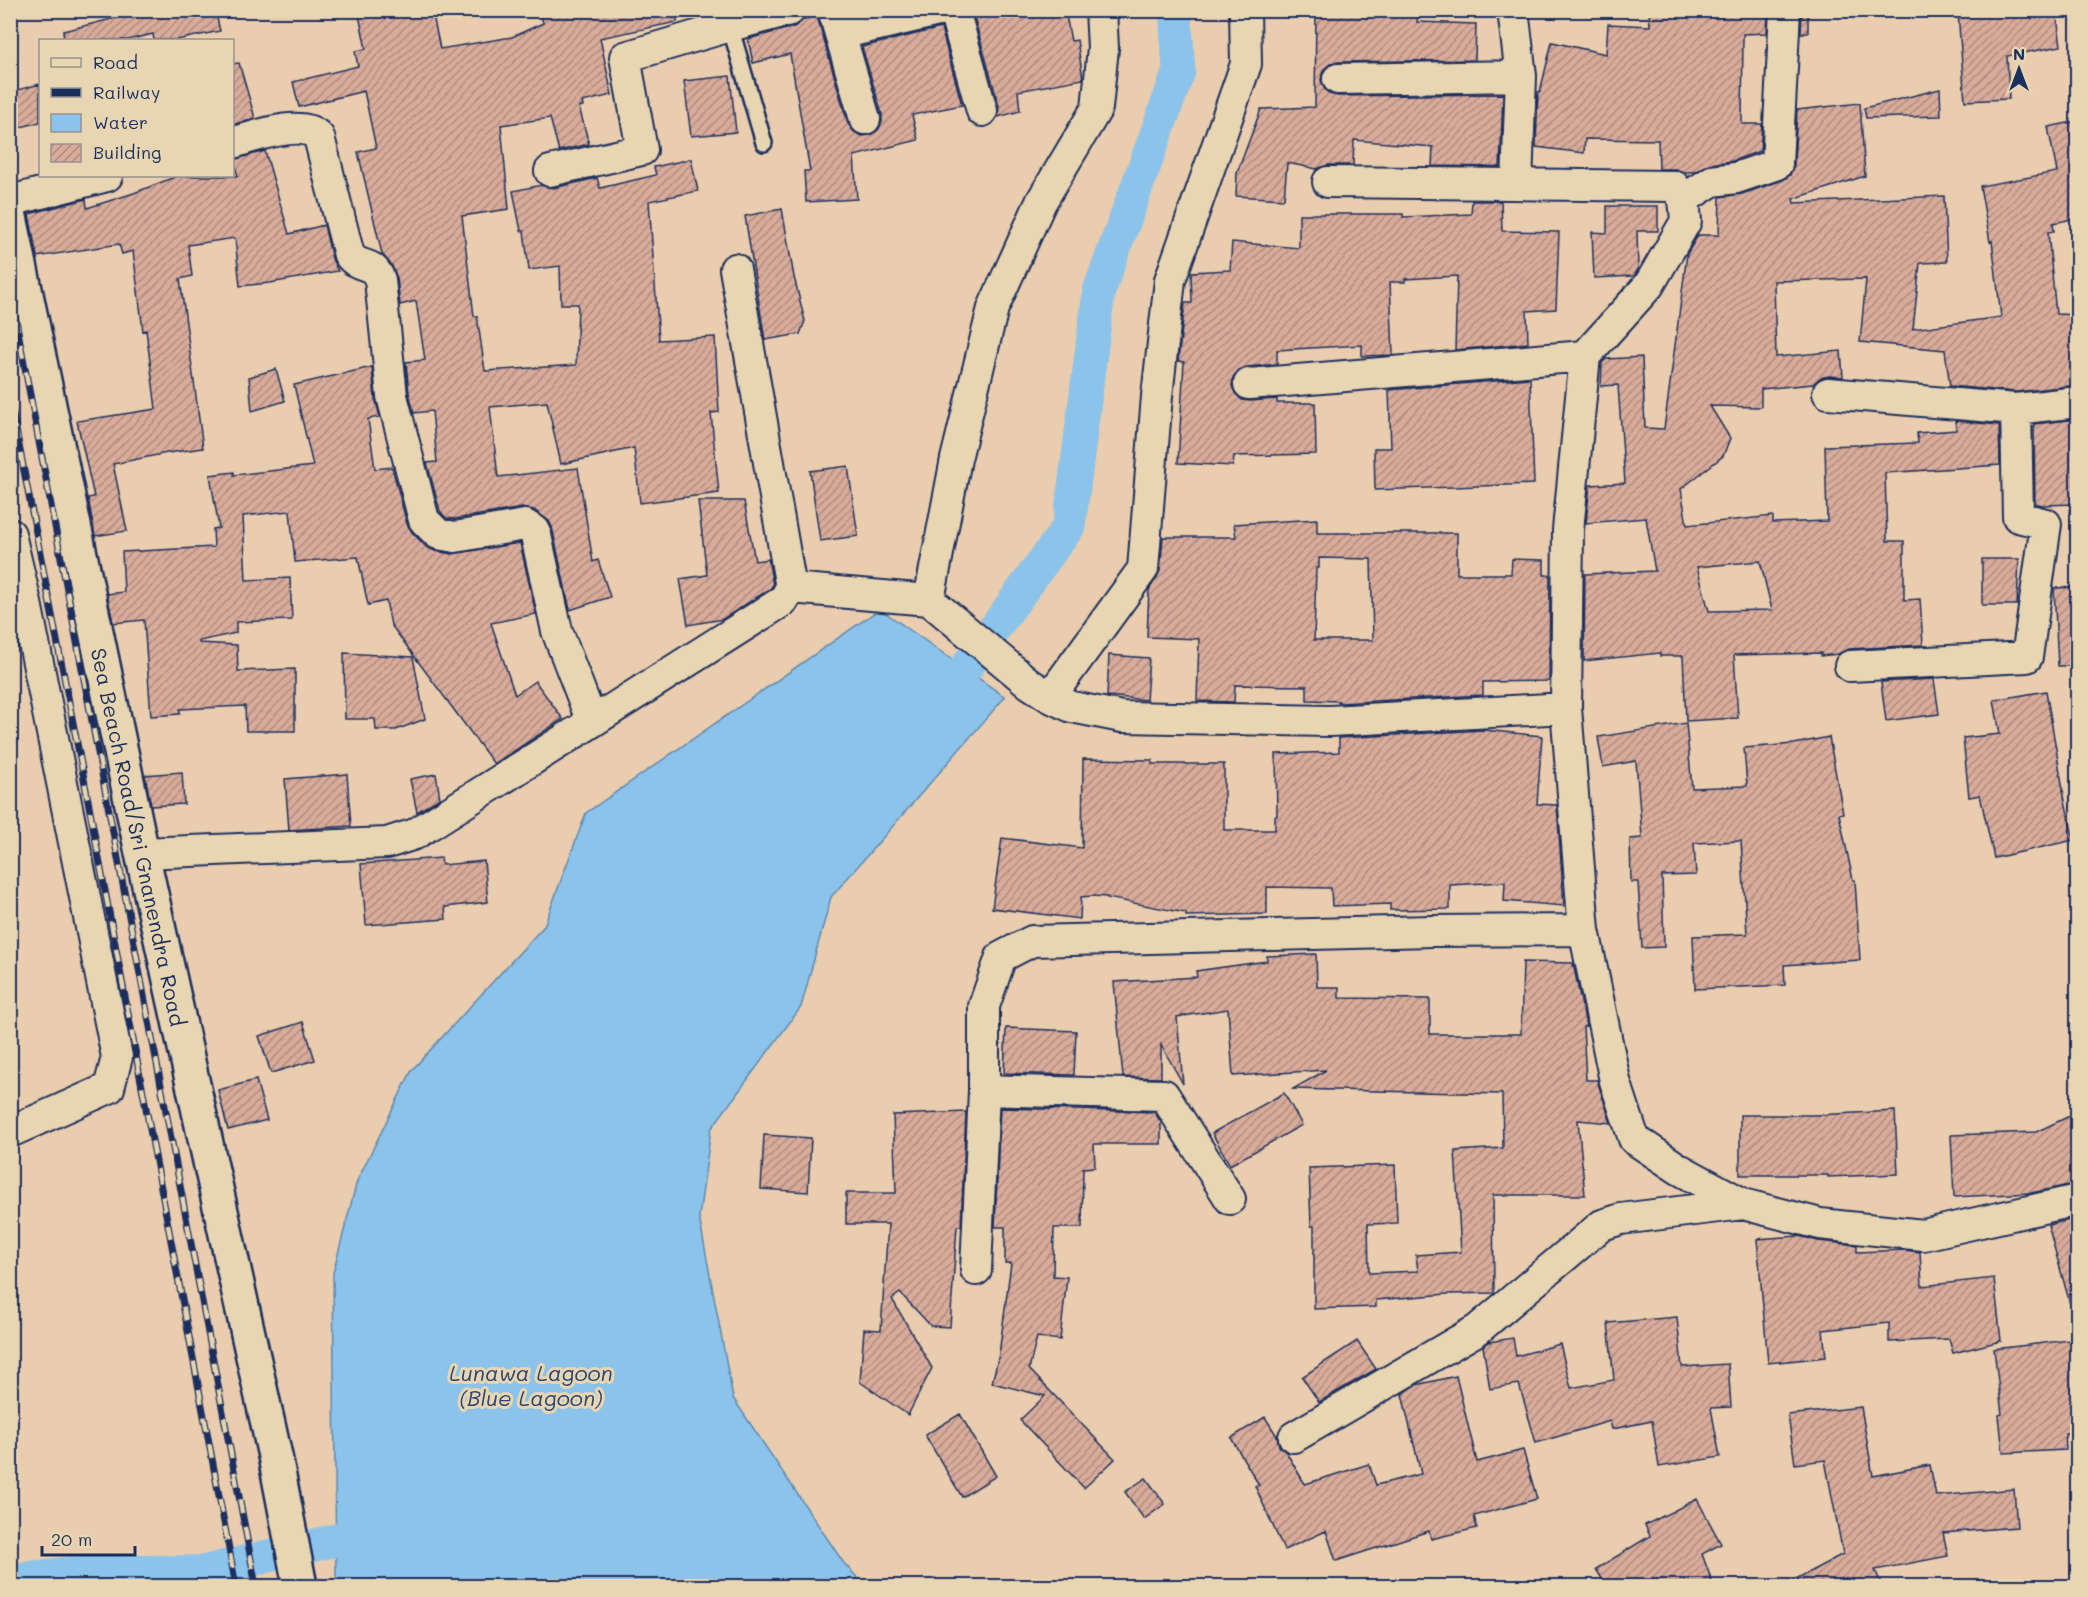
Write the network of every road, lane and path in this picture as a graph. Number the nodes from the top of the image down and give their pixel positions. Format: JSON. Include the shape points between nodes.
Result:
{"nodes":[{"id":1,"x":790,"y":10,"type":"edge"},
{"id":2,"x":943,"y":10,"type":"edge"},
{"id":3,"x":954,"y":10,"type":"edge"},
{"id":4,"x":1101,"y":10,"type":"edge"},
{"id":5,"x":1245,"y":10,"type":"edge"},
{"id":6,"x":1514,"y":10,"type":"edge"},
{"id":7,"x":1785,"y":10,"type":"edge"},
{"id":8,"x":837,"y":22,"type":"edge"},
{"id":9,"x":730,"y":26,"type":"junction"},
{"id":10,"x":1521,"y":76,"type":"junction"},
{"id":11,"x":1338,"y":79,"type":"dead end"},
{"id":12,"x":982,"y":111,"type":"dead end"},
{"id":13,"x":865,"y":119,"type":"dead end"},
{"id":14,"x":234,"y":142,"type":"edge"},
{"id":15,"x":764,"y":143,"type":"dead end"},
{"id":16,"x":550,"y":171,"type":"dead end"},
{"id":17,"x":103,"y":177,"type":"edge"},
{"id":18,"x":1328,"y":182,"type":"dead end"},
{"id":19,"x":1517,"y":184,"type":"junction"},
{"id":20,"x":1684,"y":199,"type":"junction"},
{"id":21,"x":10,"y":201,"type":"edge"},
{"id":22,"x":10,"y":217,"type":"edge"},
{"id":23,"x":735,"y":269,"type":"dead end"},
{"id":24,"x":1585,"y":356,"type":"junction"},
{"id":25,"x":1249,"y":384,"type":"dead end"},
{"id":26,"x":1828,"y":393,"type":"dead end"},
{"id":27,"x":2078,"y":402,"type":"edge"},
{"id":28,"x":2016,"y":409,"type":"junction"},
{"id":29,"x":10,"y":534,"type":"edge"},
{"id":30,"x":791,"y":588,"type":"junction"},
{"id":31,"x":934,"y":604,"type":"junction"},
{"id":32,"x":1850,"y":666,"type":"dead end"},
{"id":33,"x":1040,"y":691,"type":"junction"},
{"id":34,"x":1566,"y":708,"type":"junction"},
{"id":35,"x":592,"y":722,"type":"junction"},
{"id":36,"x":141,"y":853,"type":"junction"},
{"id":37,"x":1584,"y":930,"type":"junction"},
{"id":38,"x":984,"y":1090,"type":"junction"},
{"id":39,"x":10,"y":1132,"type":"edge"},
{"id":40,"x":1230,"y":1199,"type":"dead end"},
{"id":41,"x":2078,"y":1200,"type":"edge"},
{"id":42,"x":1743,"y":1204,"type":"junction"},
{"id":43,"x":976,"y":1270,"type":"dead end"},
{"id":44,"x":1294,"y":1437,"type":"dead end"},
{"id":45,"x":300,"y":1587,"type":"edge"}],
"edges":[{"from":1,"to":9,"type":"street"},
{"from":2,"to":8,"type":"street"},
{"from":3,"to":12,"type":"street"},
{"from":4,"to":31,"type":"street","via":[[1103,48],[1097,108],[1041,202],[993,308],[956,459]]},
{"from":5,"to":33,"type":"street","via":[[1246,64],[1170,280],[1143,569]]},
{"from":6,"to":10,"type":"street"},
{"from":7,"to":20,"type":"street","via":[[1777,164],[1736,178],[1712,181]]},
{"from":8,"to":13,"type":"street"},
{"from":9,"to":15,"type":"lane"},
{"from":9,"to":16,"type":"street","via":[[625,57],[642,150]]},
{"from":10,"to":11,"type":"street"},
{"from":10,"to":19,"type":"street"},
{"from":14,"to":35,"type":"street","via":[[286,129],[303,128],[319,137],[349,255],[353,261],[372,267],[380,280],[392,396],[424,520],[438,534],[455,537],[525,525],[535,531],[557,632]]},
{"from":17,"to":21,"type":"street"},
{"from":18,"to":19,"type":"street"},
{"from":19,"to":20,"type":"street","via":[[1674,186]]},
{"from":20,"to":24,"type":"street","via":[[1686,221],[1649,285]]},
{"from":22,"to":36,"type":"street","name":"Sea Beach Road/Sri Gnanendra Road"},
{"from":23,"to":30,"type":"street"},
{"from":24,"to":25,"type":"street"},
{"from":24,"to":34,"type":"street","via":[[1568,530]]},
{"from":26,"to":28,"type":"street"},
{"from":27,"to":28,"type":"street"},
{"from":28,"to":32,"type":"street","via":[[2018,517],[2046,524],[2027,657]]},
{"from":29,"to":39,"type":"street","via":[[117,1057],[109,1088]]},
{"from":30,"to":31,"type":"street"},
{"from":30,"to":35,"type":"street","via":[[783,601]]},
{"from":31,"to":33,"type":"street"},
{"from":33,"to":34,"type":"street","via":[[1072,706],[1122,717],[1330,721]]},
{"from":34,"to":37,"type":"street"},
{"from":35,"to":36,"type":"street","via":[[433,824],[387,843]]},
{"from":36,"to":45,"type":"street","name":"Sea Beach Road/Sri Gnanendra Road","via":[[275,1456]]},
{"from":37,"to":38,"type":"street","via":[[1032,940],[1001,957],[984,1006]]},
{"from":37,"to":42,"type":"street","via":[[1616,1081],[1634,1139]]},
{"from":38,"to":40,"type":"street","via":[[1164,1095]]},
{"from":38,"to":43,"type":"street"},
{"from":41,"to":42,"type":"street","via":[[1923,1235],[1820,1224]]},
{"from":42,"to":44,"type":"street","via":[[1621,1219],[1602,1226],[1477,1330]]}]}
